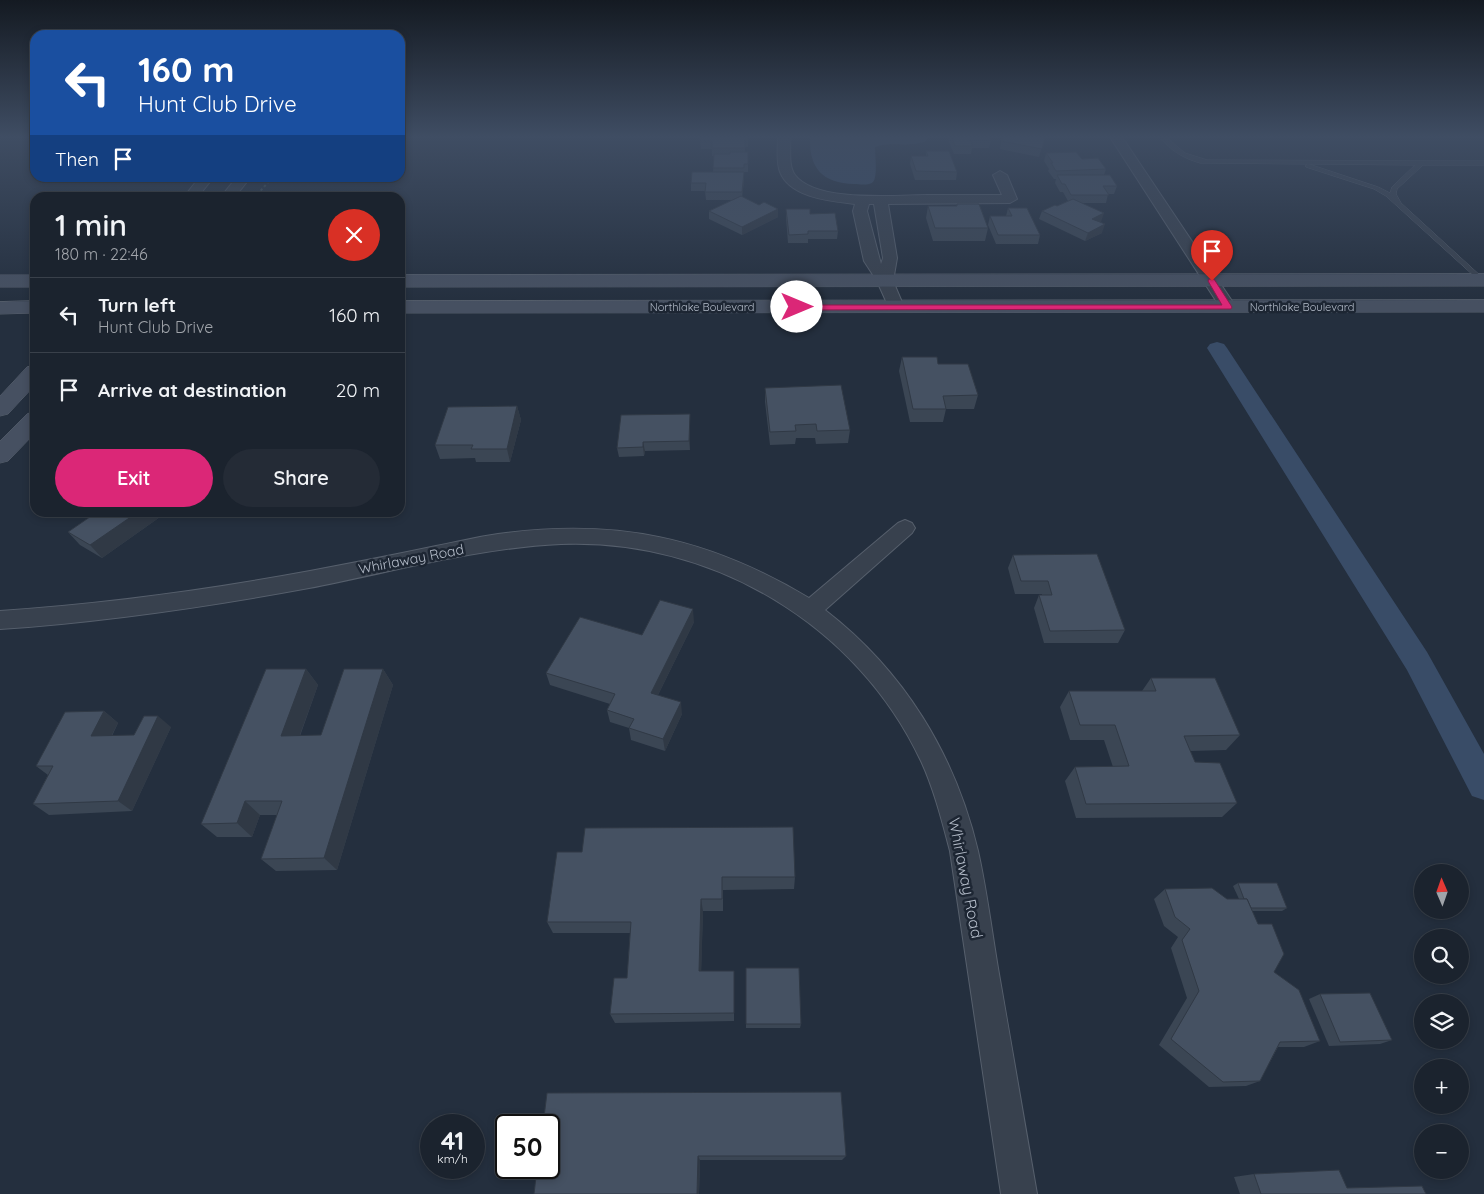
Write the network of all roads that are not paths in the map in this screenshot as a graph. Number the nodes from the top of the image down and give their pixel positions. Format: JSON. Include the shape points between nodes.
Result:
{"nodes":[{"id":1,"x":817,"y":193,"type":"edge"},
{"id":2,"x":1007,"y":193,"type":"edge"},
{"id":3,"x":1153,"y":193,"type":"edge"},
{"id":4,"x":1384,"y":193,"type":"edge"},
{"id":5,"x":1393,"y":193,"type":"edge"},
{"id":6,"x":863,"y":200,"type":"junction"},
{"id":7,"x":880,"y":200,"type":"junction"},
{"id":8,"x":1398,"y":203,"type":"junction"},
{"id":9,"x":0,"y":281,"type":"edge"},
{"id":10,"x":30,"y":281,"type":"edge"},
{"id":11,"x":405,"y":281,"type":"edge"},
{"id":12,"x":885,"y":281,"type":"junction"},
{"id":13,"x":1212,"y":281,"type":"junction"},
{"id":14,"x":1483,"y":281,"type":"edge"},
{"id":15,"x":1484,"y":306,"type":"edge"},
{"id":16,"x":405,"y":307,"type":"edge"},
{"id":17,"x":896,"y":307,"type":"junction"},
{"id":18,"x":1228,"y":307,"type":"junction"},
{"id":19,"x":0,"y":308,"type":"edge"},
{"id":20,"x":30,"y":308,"type":"edge"},
{"id":21,"x":30,"y":377,"type":"edge"},
{"id":22,"x":0,"y":409,"type":"edge"},
{"id":23,"x":30,"y":424,"type":"edge"},
{"id":24,"x":0,"y":455,"type":"edge"},
{"id":25,"x":904,"y":528,"type":"dead end"},
{"id":26,"x":811,"y":609,"type":"junction"},
{"id":27,"x":0,"y":620,"type":"edge"},
{"id":28,"x":1019,"y":1194,"type":"edge"}],
"edges":[{"from":1,"to":6,"type":"street"},
{"from":2,"to":7,"type":"street","via":[[1010,199]]},
{"from":3,"to":13,"type":"street"},
{"from":4,"to":8,"type":"lane"},
{"from":5,"to":8,"type":"lane"},
{"from":6,"to":7,"type":"street"},
{"from":6,"to":12,"type":"street","via":[[860,211],[872,261]]},
{"from":7,"to":12,"type":"street","via":[[890,258]]},
{"from":8,"to":14,"type":"lane"},
{"from":9,"to":10,"type":"main road"},
{"from":11,"to":12,"type":"main road","name":"Northlake Boulevard"},
{"from":12,"to":13,"type":"main road","name":"Northlake Boulevard"},
{"from":12,"to":17,"type":"street"},
{"from":13,"to":14,"type":"main road","name":"Northlake Boulevard"},
{"from":13,"to":18,"type":"street"},
{"from":15,"to":18,"type":"main road","name":"Northlake Boulevard"},
{"from":16,"to":17,"type":"main road","name":"Northlake Boulevard"},
{"from":17,"to":18,"type":"main road","name":"Northlake Boulevard"},
{"from":19,"to":20,"type":"main road"},
{"from":21,"to":22,"type":"main road"},
{"from":23,"to":24,"type":"main road"},
{"from":25,"to":26,"type":"street"},
{"from":26,"to":27,"type":"street","name":"Whirlaway Road","via":[[750,574],[710,558],[670,546],[584,536],[496,542],[220,596],[131,610]]},
{"from":26,"to":28,"type":"street","name":"Whirlaway Road","via":[[875,668],[904,705],[928,748],[949,797],[964,851]]}]}
